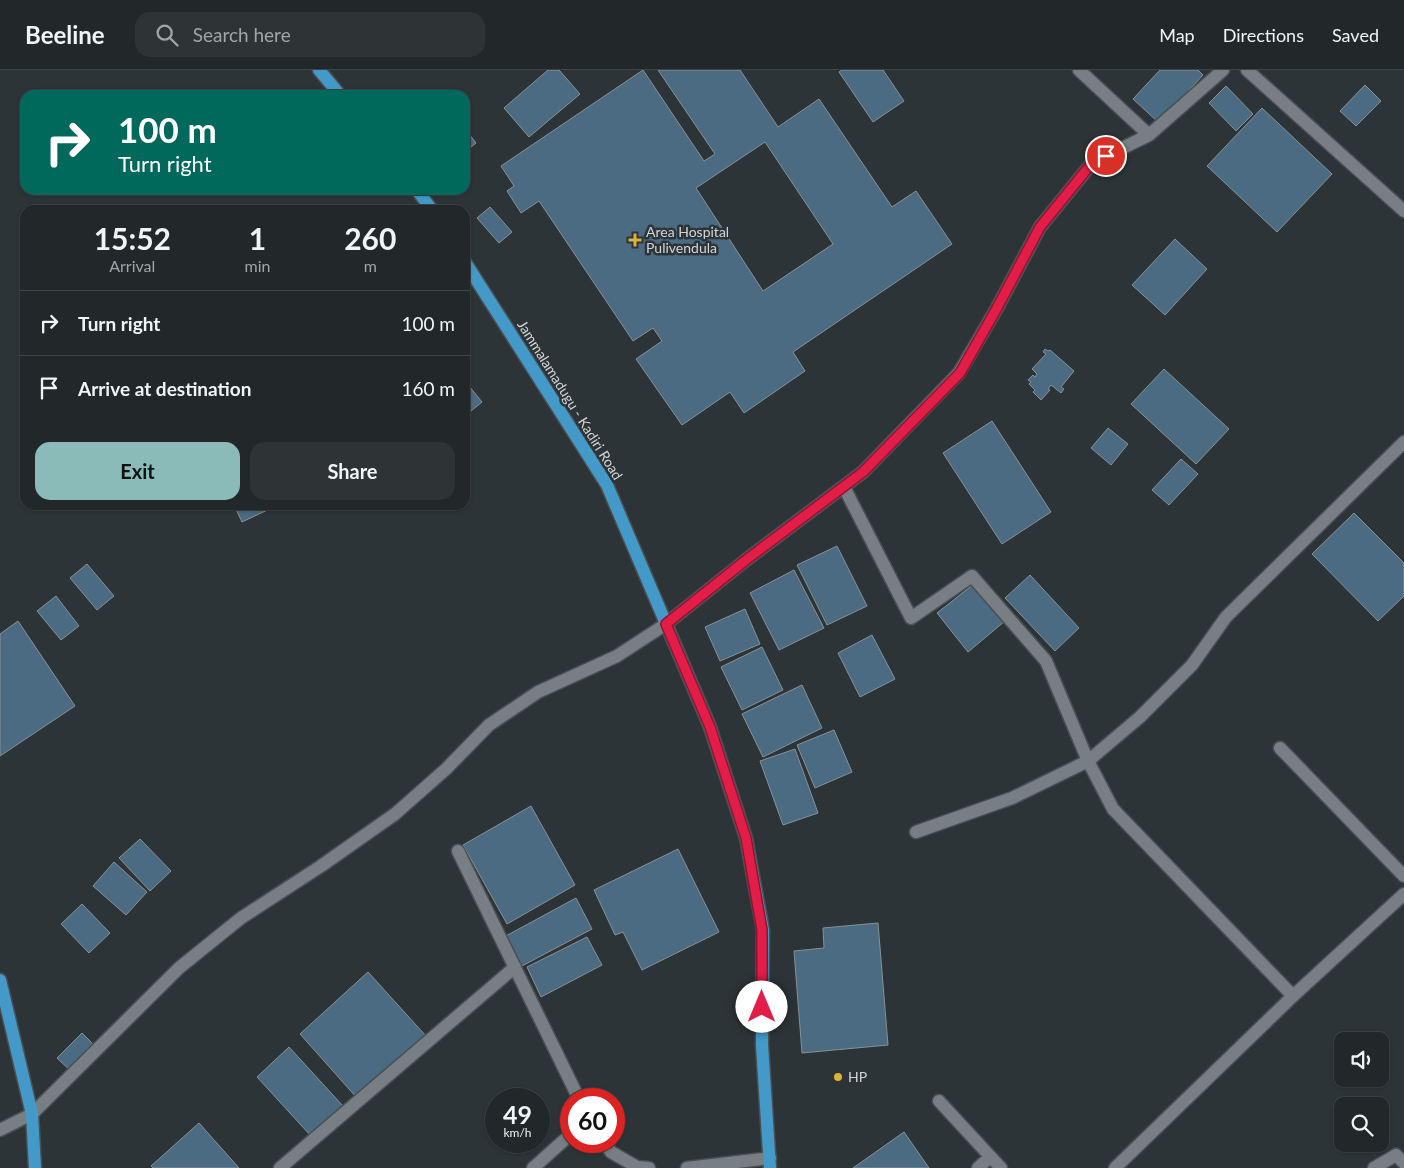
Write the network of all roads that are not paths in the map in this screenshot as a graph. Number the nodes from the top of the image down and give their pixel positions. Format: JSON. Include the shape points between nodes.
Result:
{"nodes":[{"id":1,"x":319,"y":70,"type":"edge"},
{"id":2,"x":1079,"y":70,"type":"edge"},
{"id":3,"x":1223,"y":70,"type":"edge"},
{"id":4,"x":1247,"y":70,"type":"edge"},
{"id":5,"x":336,"y":90,"type":"edge"},
{"id":6,"x":1149,"y":135,"type":"junction"},
{"id":7,"x":1404,"y":211,"type":"edge"},
{"id":8,"x":470,"y":270,"type":"edge"},
{"id":9,"x":1403,"y":444,"type":"edge"},
{"id":10,"x":844,"y":487,"type":"junction"},
{"id":11,"x":666,"y":624,"type":"junction"},
{"id":12,"x":1280,"y":748,"type":"dead end"},
{"id":13,"x":1088,"y":761,"type":"junction"},
{"id":14,"x":916,"y":832,"type":"dead end"},
{"id":15,"x":458,"y":851,"type":"dead end"},
{"id":16,"x":1404,"y":876,"type":"edge"},
{"id":17,"x":1404,"y":894,"type":"edge"},
{"id":18,"x":515,"y":967,"type":"junction"},
{"id":19,"x":0,"y":980,"type":"edge"},
{"id":20,"x":1293,"y":996,"type":"junction"},
{"id":21,"x":574,"y":1088,"type":"edge"},
{"id":22,"x":939,"y":1101,"type":"dead end"},
{"id":23,"x":32,"y":1114,"type":"junction"},
{"id":24,"x":0,"y":1130,"type":"edge"},
{"id":25,"x":560,"y":1144,"type":"edge"},
{"id":26,"x":613,"y":1153,"type":"edge"},
{"id":27,"x":990,"y":1157,"type":"junction"},
{"id":28,"x":770,"y":1163,"type":"edge"},
{"id":29,"x":1404,"y":1164,"type":"edge"},
{"id":30,"x":35,"y":1168,"type":"edge"},
{"id":31,"x":280,"y":1168,"type":"edge"},
{"id":32,"x":532,"y":1168,"type":"edge"},
{"id":33,"x":649,"y":1168,"type":"edge"},
{"id":34,"x":687,"y":1168,"type":"edge"},
{"id":35,"x":978,"y":1168,"type":"edge"},
{"id":36,"x":1001,"y":1168,"type":"edge"},
{"id":37,"x":1115,"y":1168,"type":"edge"},
{"id":38,"x":1374,"y":1168,"type":"edge"}],
"edges":[{"from":1,"to":5,"type":"main road"},
{"from":2,"to":6,"type":"street"},
{"from":3,"to":6,"type":"street"},
{"from":4,"to":7,"type":"street"},
{"from":6,"to":10,"type":"street","via":[[1092,163],[1040,227],[960,373],[863,472]]},
{"from":8,"to":11,"type":"main road","name":"Jammalamadugu - Kadiri Road","via":[[607,486]]},
{"from":9,"to":13,"type":"street","via":[[1226,616],[1186,671],[1140,717]]},
{"from":10,"to":11,"type":"street"},
{"from":10,"to":13,"type":"street","via":[[911,618],[972,576],[1046,661]]},
{"from":11,"to":23,"type":"street","via":[[617,656],[538,692],[489,725],[395,814],[241,918],[179,968]]},
{"from":11,"to":28,"type":"main road","name":"Jammalamadugu - Kadiri Road","via":[[710,727],[746,838],[762,930],[762,1045]]},
{"from":12,"to":16,"type":"street"},
{"from":13,"to":14,"type":"street","via":[[1012,798]]},
{"from":13,"to":20,"type":"street","via":[[1113,809]]},
{"from":15,"to":18,"type":"street"},
{"from":17,"to":20,"type":"street"},
{"from":18,"to":21,"type":"street"},
{"from":18,"to":31,"type":"street"},
{"from":19,"to":23,"type":"main road"},
{"from":20,"to":37,"type":"street"},
{"from":22,"to":27,"type":"street"},
{"from":23,"to":24,"type":"street"},
{"from":23,"to":30,"type":"main road"},
{"from":25,"to":32,"type":"street"},
{"from":26,"to":33,"type":"street"},
{"from":27,"to":35,"type":"street"},
{"from":27,"to":36,"type":"street"},
{"from":28,"to":34,"type":"street"},
{"from":29,"to":38,"type":"street","via":[[1396,1155]]}]}
